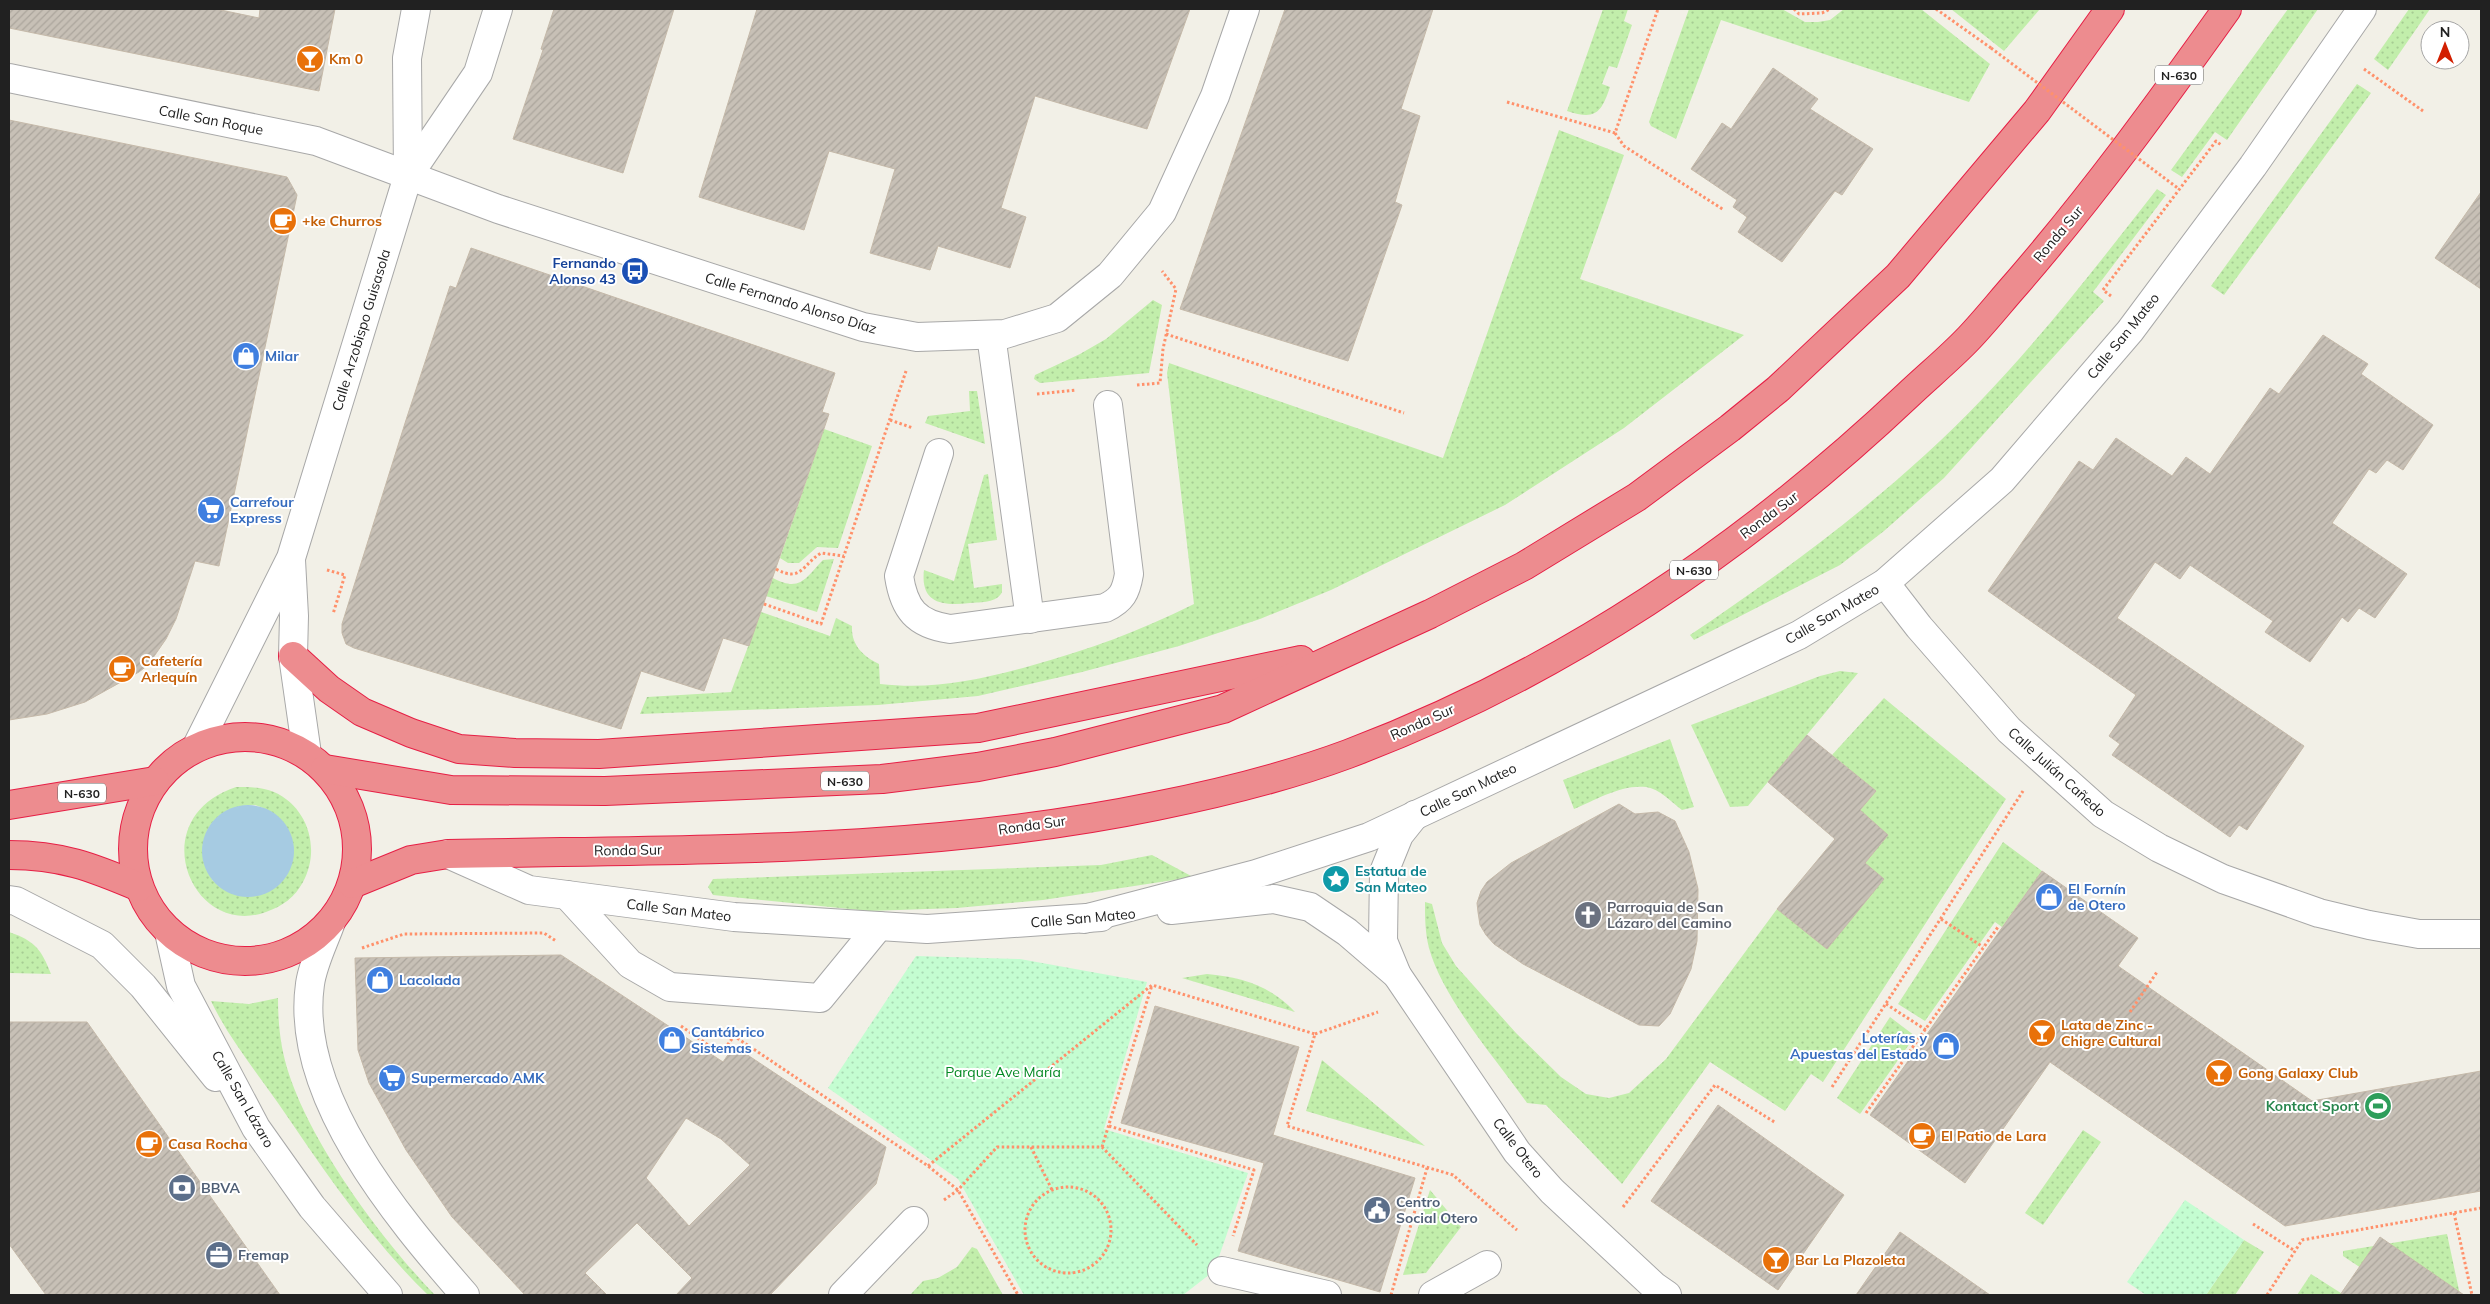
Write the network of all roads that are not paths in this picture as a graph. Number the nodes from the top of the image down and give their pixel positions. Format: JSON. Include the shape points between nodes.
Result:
{"nodes":[{"id":1,"x":416,"y":9,"type":"edge"},
{"id":2,"x":498,"y":9,"type":"edge"},
{"id":3,"x":1245,"y":9,"type":"edge"},
{"id":4,"x":2110,"y":9,"type":"edge"},
{"id":5,"x":2227,"y":9,"type":"edge"},
{"id":6,"x":2362,"y":9,"type":"edge"},
{"id":7,"x":9,"y":78,"type":"edge"},
{"id":8,"x":408,"y":176,"type":"junction"},
{"id":9,"x":991,"y":335,"type":"junction"},
{"id":10,"x":1108,"y":405,"type":"dead end"},
{"id":11,"x":939,"y":453,"type":"dead end"},
{"id":12,"x":291,"y":558,"type":"junction"},
{"id":13,"x":1885,"y":583,"type":"junction"},
{"id":14,"x":1030,"y":619,"type":"junction"},
{"id":15,"x":1347,"y":651,"type":"junction"},
{"id":16,"x":293,"y":656,"type":"junction"},
{"id":17,"x":197,"y":746,"type":"junction"},
{"id":18,"x":316,"y":762,"type":"junction"},
{"id":19,"x":155,"y":781,"type":"junction"},
{"id":20,"x":9,"y":805,"type":"edge"},
{"id":21,"x":1416,"y":813,"type":"junction"},
{"id":22,"x":448,"y":854,"type":"junction"},
{"id":23,"x":9,"y":855,"type":"edge"},
{"id":24,"x":352,"y":884,"type":"junction"},
{"id":25,"x":139,"y":887,"type":"junction"},
{"id":26,"x":567,"y":895,"type":"junction"},
{"id":27,"x":9,"y":900,"type":"edge"},
{"id":28,"x":1084,"y":919,"type":"junction"},
{"id":29,"x":331,"y":922,"type":"junction"},
{"id":30,"x":879,"y":926,"type":"junction"},
{"id":31,"x":168,"y":932,"type":"junction"},
{"id":32,"x":2481,"y":934,"type":"edge"},
{"id":33,"x":1397,"y":975,"type":"junction"},
{"id":34,"x":256,"y":1128,"type":"junction"},
{"id":35,"x":914,"y":1222,"type":"dead end"},
{"id":36,"x":1487,"y":1265,"type":"dead end"},
{"id":37,"x":1222,"y":1271,"type":"road end"},
{"id":38,"x":1310,"y":1293,"type":"edge"},
{"id":39,"x":388,"y":1295,"type":"edge"},
{"id":40,"x":465,"y":1295,"type":"edge"},
{"id":41,"x":843,"y":1295,"type":"edge"},
{"id":42,"x":1433,"y":1295,"type":"edge"},
{"id":43,"x":1667,"y":1295,"type":"edge"}],
"edges":[{"from":1,"to":8,"type":"street","name":"Calle Arzobispo Guisasola","via":[[406,58]]},
{"from":2,"to":8,"type":"street","via":[[478,73]]},
{"from":3,"to":9,"type":"street","name":"Calle Fernando Alonso Díaz","via":[[1211,105],[1162,212],[1110,275],[1057,318],[1005,334]]},
{"from":4,"to":15,"type":"highway","number":"N-630","via":[[2037,111],[1898,276],[1778,389],[1637,497],[1524,566],[1430,614]]},
{"from":5,"to":22,"type":"highway","name":"Ronda Sur","number":"N-630","via":[[2120,158],[2047,248],[1970,338],[1878,423],[1790,500],[1684,578],[1495,688],[1424,723],[1272,779],[1153,807],[1035,826],[906,841]]},
{"from":6,"to":13,"type":"street","name":"Calle San Mateo","via":[[2252,166],[2130,331],[2002,480]]},
{"from":7,"to":8,"type":"street","name":"Calle San Roque","via":[[316,141]]},
{"from":8,"to":9,"type":"street","name":"Calle Fernando Alonso Díaz","via":[[508,212],[863,327],[918,337]]},
{"from":8,"to":12,"type":"street","name":"Calle Arzobispo Guisasola"},
{"from":9,"to":14,"type":"street"},
{"from":10,"to":14,"type":"street","via":[[1130,574],[1126,592],[1116,603],[1104,608]]},
{"from":11,"to":14,"type":"street","via":[[899,576],[902,596],[914,614],[931,626],[950,629]]},
{"from":12,"to":16,"type":"street","name":"Calle Arzobispo Guisasola"},
{"from":12,"to":17,"type":"street","name":"Calle Arzobispo Guisasola"},
{"from":13,"to":21,"type":"street","name":"Calle San Mateo","via":[[1799,635]]},
{"from":13,"to":32,"type":"street","name":"Calle Julián Cañedo","via":[[2009,730],[2102,814],[2159,848],[2223,879],[2319,913],[2420,934]]},
{"from":15,"to":16,"type":"highway","via":[[978,728],[600,754],[459,749],[362,712],[329,689]]},
{"from":15,"to":18,"type":"highway","number":"N-630","via":[[1223,709],[1055,752],[978,767],[882,779],[605,792],[450,790]]},
{"from":16,"to":18,"type":"street","name":"Calle Arzobispo Guisasola"},
{"from":17,"to":18,"type":"highway","via":[[234,736],[272,739]]},
{"from":17,"to":19,"type":"highway","via":[[174,761]]},
{"from":18,"to":24,"type":"highway","via":[[344,794],[355,823],[358,853]]},
{"from":19,"to":20,"type":"highway","number":"N-630"},
{"from":19,"to":25,"type":"highway","via":[[137,813],[132,850]]},
{"from":21,"to":28,"type":"street","via":[[1369,836],[1256,874]]},
{"from":21,"to":33,"type":"street","name":"Calle San Mateo","via":[[1399,835],[1384,872],[1383,941]]},
{"from":22,"to":24,"type":"highway","name":"Ronda Sur","number":"N-630","via":[[411,860]]},
{"from":22,"to":26,"type":"street","name":"Calle San Mateo","via":[[529,890]]},
{"from":23,"to":25,"type":"highway","via":[[60,858],[92,866]]},
{"from":24,"to":29,"type":"highway","via":[[344,904]]},
{"from":25,"to":31,"type":"highway","via":[[151,911]]},
{"from":26,"to":30,"type":"street","name":"Calle San Mateo","via":[[734,917]]},
{"from":26,"to":30,"type":"street","via":[[630,964],[670,987],[820,998]]},
{"from":27,"to":34,"type":"street","via":[[102,946],[143,986]]},
{"from":28,"to":30,"type":"street","name":"Calle San Mateo","via":[[927,929]]},
{"from":28,"to":33,"type":"street","name":"Calle San Mateo","via":[[1274,899],[1310,907],[1347,932]]},
{"from":29,"to":31,"type":"highway","via":[[303,946],[270,958],[234,961],[199,951]]},
{"from":29,"to":40,"type":"street","via":[[310,982],[309,1007],[311,1046],[329,1098],[368,1173],[420,1243]]},
{"from":31,"to":34,"type":"street","name":"Calle San Lázaro","via":[[181,986]]},
{"from":33,"to":43,"type":"street","name":"Calle Otero","via":[[1517,1152],[1552,1191]]},
{"from":34,"to":39,"type":"street","name":"Calle San Lázaro","via":[[312,1207]]},
{"from":35,"to":41,"type":"street"},
{"from":36,"to":42,"type":"street"},
{"from":37,"to":38,"type":"street"}]}
